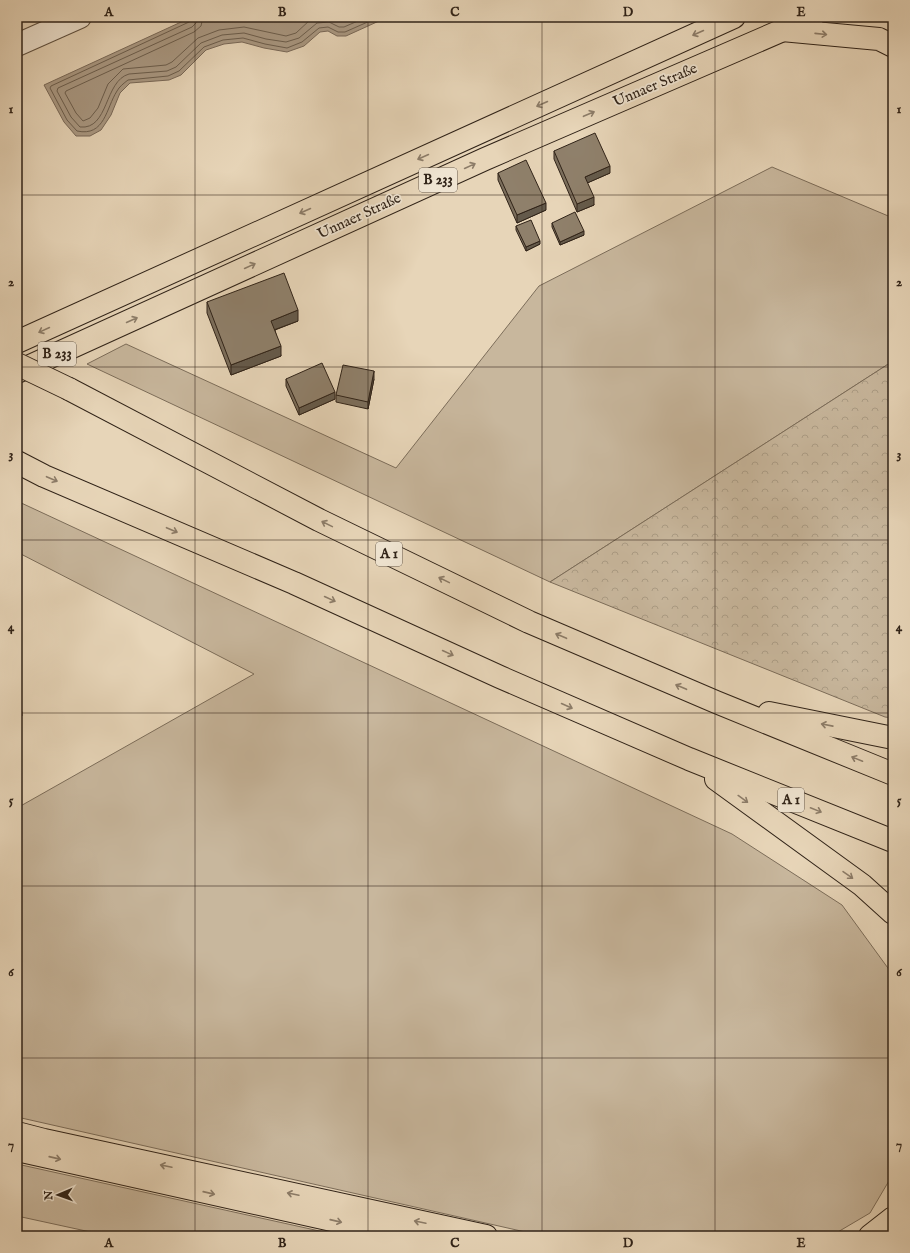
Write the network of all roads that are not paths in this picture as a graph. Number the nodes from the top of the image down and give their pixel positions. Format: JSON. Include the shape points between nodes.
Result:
{"nodes":[{"id":1,"x":80,"y":17,"type":"edge"},
{"id":2,"x":734,"y":17,"type":"edge"},
{"id":3,"x":813,"y":17,"type":"edge"},
{"id":4,"x":782,"y":30,"type":"junction"},
{"id":5,"x":17,"y":45,"type":"edge"},
{"id":6,"x":893,"y":46,"type":"edge"},
{"id":7,"x":17,"y":342,"type":"edge"},
{"id":8,"x":17,"y":364,"type":"edge"},
{"id":9,"x":17,"y":372,"type":"edge"},
{"id":10,"x":17,"y":462,"type":"edge"},
{"id":11,"x":716,"y":702,"type":"junction"},
{"id":12,"x":893,"y":738,"type":"edge"},
{"id":13,"x":689,"y":759,"type":"junction"},
{"id":14,"x":893,"y":774,"type":"edge"},
{"id":15,"x":893,"y":841,"type":"edge"},
{"id":16,"x":893,"y":913,"type":"edge"},
{"id":17,"x":17,"y":1133,"type":"edge"},
{"id":18,"x":17,"y":1150,"type":"edge"},
{"id":19,"x":893,"y":1218,"type":"edge"},
{"id":20,"x":404,"y":1236,"type":"edge"},
{"id":21,"x":486,"y":1236,"type":"edge"},
{"id":22,"x":870,"y":1236,"type":"edge"}],
"edges":[{"from":1,"to":5,"type":"lane"},
{"from":2,"to":7,"type":"main road","name":"Unnaer Straße","number":"B 233","one_way":true},
{"from":3,"to":4,"type":"main road","name":"Unnaer Straße","number":"B 233"},
{"from":4,"to":6,"type":"main road","one_way":true,"via":[[879,39]]},
{"from":9,"to":4,"type":"main road","name":"Unnaer Straße","number":"B 233","one_way":true,"via":[[484,159]]},
{"from":11,"to":8,"type":"main road","number":"A 1","one_way":true,"bridge":true,"via":[[529,622],[382,551]]},
{"from":10,"to":13,"type":"main road","number":"A 1","one_way":true},
{"from":12,"to":11,"type":"main road","one_way":true},
{"from":14,"to":11,"type":"main road","number":"A 1","one_way":true},
{"from":13,"to":15,"type":"main road","number":"A 1","one_way":true},
{"from":13,"to":16,"type":"main road","one_way":true,"via":[[862,884]]},
{"from":21,"to":17,"type":"main road","one_way":true},
{"from":18,"to":20,"type":"main road","one_way":true},
{"from":19,"to":22,"type":"main road"}]}
